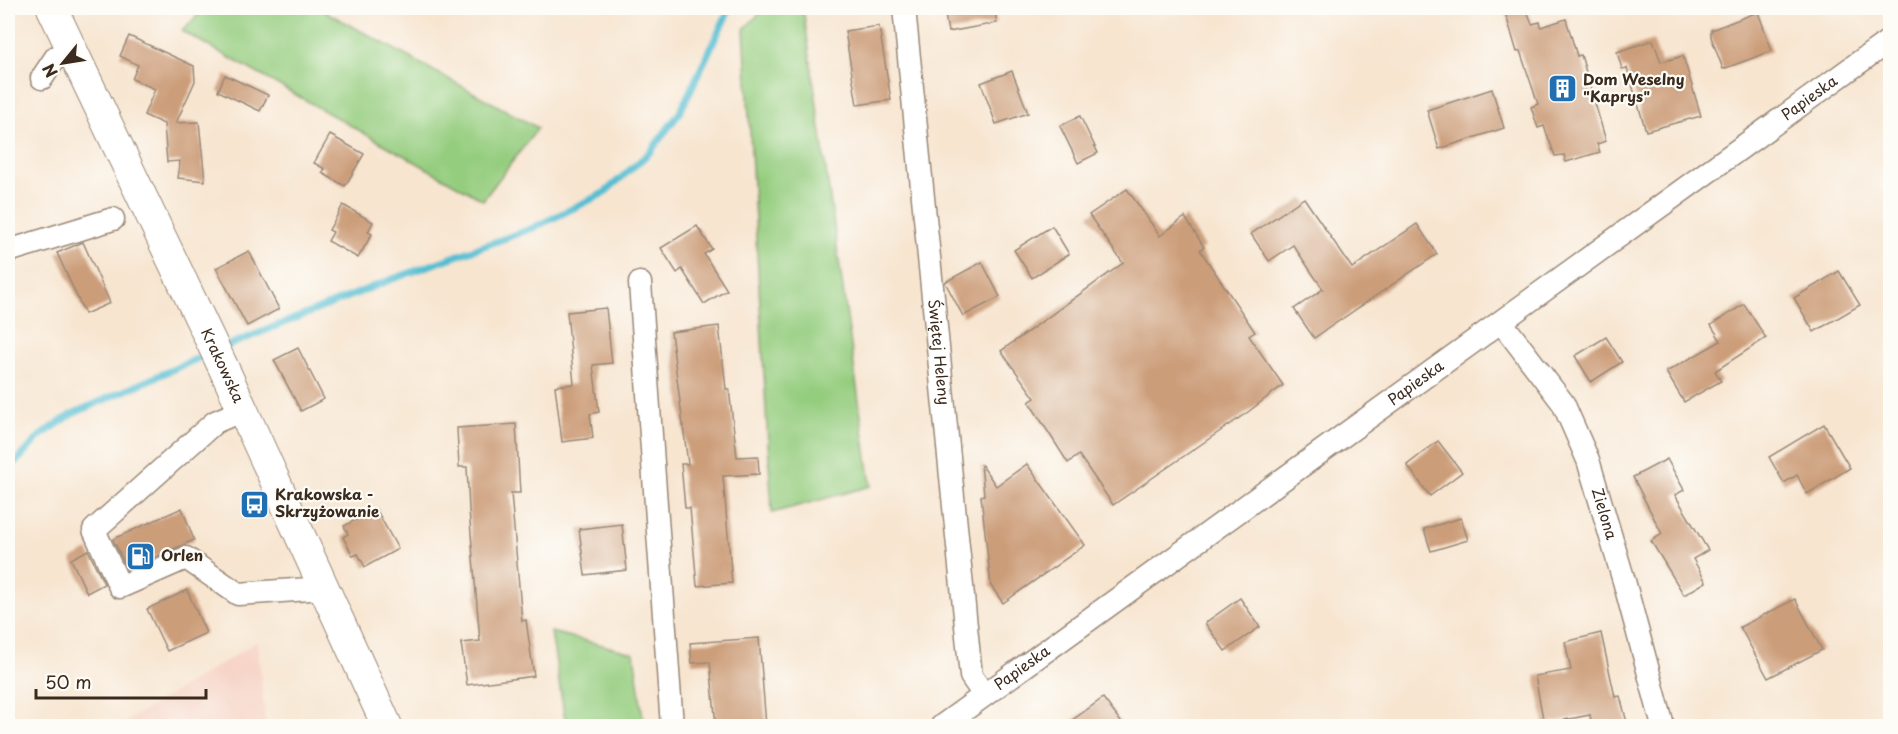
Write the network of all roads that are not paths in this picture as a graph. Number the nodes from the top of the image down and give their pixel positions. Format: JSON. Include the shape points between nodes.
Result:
{"nodes":[{"id":1,"x":52,"y":8,"type":"edge"},
{"id":2,"x":904,"y":8,"type":"edge"},
{"id":3,"x":1890,"y":40,"type":"edge"},
{"id":4,"x":56,"y":57,"type":"dead end"},
{"id":5,"x":42,"y":78,"type":"dead end"},
{"id":6,"x":113,"y":219,"type":"dead end"},
{"id":7,"x":8,"y":251,"type":"edge"},
{"id":8,"x":640,"y":283,"type":"dead end"},
{"id":9,"x":1502,"y":323,"type":"junction"},
{"id":10,"x":243,"y":410,"type":"junction"},
{"id":11,"x":324,"y":588,"type":"junction"},
{"id":12,"x":984,"y":695,"type":"junction"},
{"id":13,"x":387,"y":726,"type":"edge"},
{"id":14,"x":672,"y":726,"type":"edge"},
{"id":15,"x":942,"y":726,"type":"edge"},
{"id":16,"x":1663,"y":726,"type":"edge"}],
"edges":[{"from":1,"to":10,"type":"main road","name":"Krakowska"},
{"from":2,"to":12,"type":"street","name":"Świętej Heleny","via":[[971,676]]},
{"from":3,"to":9,"type":"street","name":"Papieska"},
{"from":4,"to":5,"type":"street"},
{"from":6,"to":7,"type":"street"},
{"from":8,"to":14,"type":"street"},
{"from":9,"to":12,"type":"street","name":"Papieska"},
{"from":9,"to":16,"type":"street","name":"Zielona","via":[[1563,403],[1588,460]]},
{"from":10,"to":11,"type":"main road","name":"Krakowska"},
{"from":10,"to":11,"type":"street","via":[[215,422],[94,530],[120,587],[186,558],[238,594]]},
{"from":11,"to":13,"type":"main road","name":"Krakowska"},
{"from":12,"to":15,"type":"street","name":"Papieska"}]}
